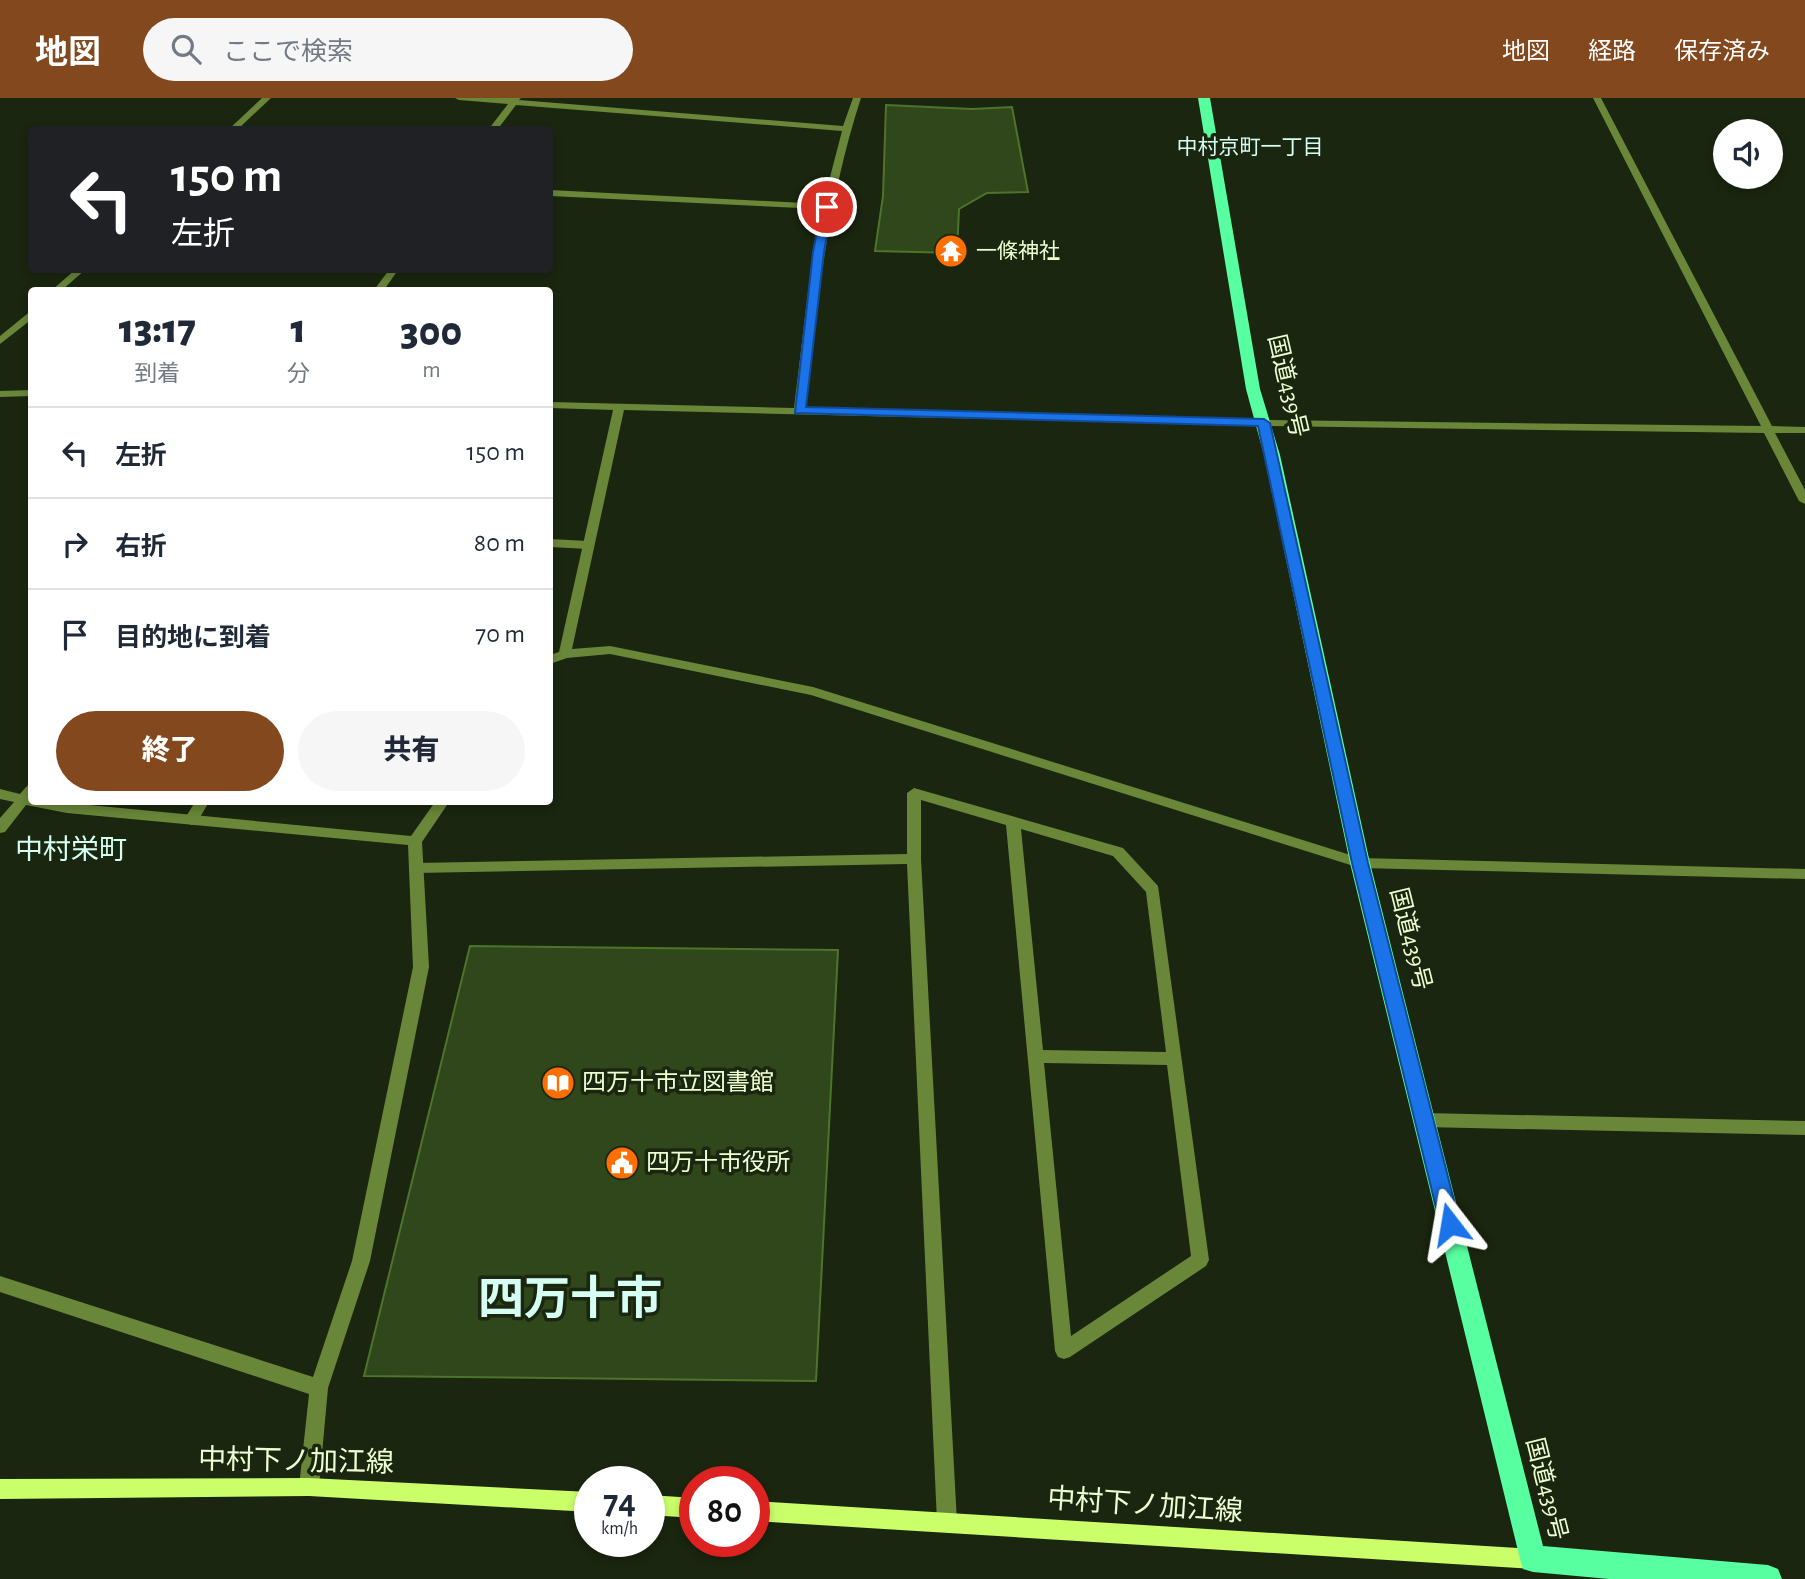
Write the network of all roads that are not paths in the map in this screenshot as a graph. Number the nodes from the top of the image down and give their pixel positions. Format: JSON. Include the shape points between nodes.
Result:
{"nodes":[{"id":1,"x":267,"y":98,"type":"edge"},
{"id":2,"x":459,"y":98,"type":"edge"},
{"id":3,"x":857,"y":98,"type":"edge"},
{"id":4,"x":1204,"y":98,"type":"edge"},
{"id":5,"x":1597,"y":98,"type":"edge"},
{"id":6,"x":515,"y":101,"type":"edge"},
{"id":7,"x":236,"y":126,"type":"edge"},
{"id":8,"x":495,"y":126,"type":"edge"},
{"id":9,"x":846,"y":129,"type":"junction"},
{"id":10,"x":553,"y":193,"type":"edge"},
{"id":11,"x":827,"y":207,"type":"junction"},
{"id":12,"x":77,"y":273,"type":"edge"},
{"id":13,"x":60,"y":287,"type":"edge"},
{"id":14,"x":28,"y":316,"type":"edge"},
{"id":15,"x":0,"y":341,"type":"edge"},
{"id":16,"x":28,"y":393,"type":"edge"},
{"id":17,"x":0,"y":394,"type":"edge"},
{"id":18,"x":553,"y":405,"type":"edge"},
{"id":19,"x":619,"y":407,"type":"junction"},
{"id":20,"x":799,"y":411,"type":"junction"},
{"id":21,"x":1264,"y":423,"type":"junction"},
{"id":22,"x":1767,"y":429,"type":"junction"},
{"id":23,"x":1805,"y":430,"type":"edge"},
{"id":24,"x":1805,"y":501,"type":"edge"},
{"id":25,"x":553,"y":543,"type":"edge"},
{"id":26,"x":588,"y":545,"type":"junction"},
{"id":27,"x":565,"y":654,"type":"junction"},
{"id":28,"x":553,"y":659,"type":"edge"},
{"id":29,"x":0,"y":794,"type":"edge"},
{"id":30,"x":28,"y":798,"type":"edge"},
{"id":31,"x":28,"y":800,"type":"edge"},
{"id":32,"x":56,"y":805,"type":"edge"},
{"id":33,"x":200,"y":805,"type":"edge"},
{"id":34,"x":440,"y":805,"type":"edge"},
{"id":35,"x":191,"y":820,"type":"junction"},
{"id":36,"x":1013,"y":821,"type":"junction"},
{"id":37,"x":0,"y":828,"type":"edge"},
{"id":38,"x":415,"y":841,"type":"junction"},
{"id":39,"x":914,"y":859,"type":"junction"},
{"id":40,"x":1360,"y":863,"type":"junction"},
{"id":41,"x":416,"y":868,"type":"junction"},
{"id":42,"x":1805,"y":874,"type":"edge"},
{"id":43,"x":1035,"y":1056,"type":"junction"},
{"id":44,"x":1174,"y":1059,"type":"junction"},
{"id":45,"x":1424,"y":1120,"type":"junction"},
{"id":46,"x":1805,"y":1128,"type":"edge"},
{"id":47,"x":0,"y":1284,"type":"edge"},
{"id":48,"x":319,"y":1388,"type":"junction"},
{"id":49,"x":309,"y":1487,"type":"junction"},
{"id":50,"x":0,"y":1489,"type":"edge"},
{"id":51,"x":574,"y":1501,"type":"edge"},
{"id":52,"x":770,"y":1512,"type":"edge"},
{"id":53,"x":947,"y":1522,"type":"junction"},
{"id":54,"x":1532,"y":1559,"type":"junction"},
{"id":55,"x":1768,"y":1579,"type":"edge"}],
"edges":[{"from":1,"to":7,"type":"street"},
{"from":2,"to":6,"type":"street"},
{"from":3,"to":9,"type":"street"},
{"from":4,"to":21,"type":"highway","name":"国道439号","via":[[1253,389]]},
{"from":5,"to":22,"type":"street"},
{"from":6,"to":8,"type":"street"},
{"from":6,"to":9,"type":"street"},
{"from":9,"to":11,"type":"street"},
{"from":10,"to":11,"type":"street"},
{"from":11,"to":20,"type":"street"},
{"from":12,"to":13,"type":"street"},
{"from":14,"to":15,"type":"street"},
{"from":16,"to":17,"type":"street"},
{"from":18,"to":19,"type":"street"},
{"from":19,"to":20,"type":"street"},
{"from":19,"to":26,"type":"street"},
{"from":20,"to":21,"type":"street"},
{"from":21,"to":22,"type":"street"},
{"from":21,"to":40,"type":"highway","name":"国道439号"},
{"from":22,"to":23,"type":"street"},
{"from":22,"to":24,"type":"street"},
{"from":25,"to":26,"type":"street"},
{"from":26,"to":27,"type":"street"},
{"from":27,"to":28,"type":"street"},
{"from":27,"to":40,"type":"street","via":[[610,650],[813,691]]},
{"from":29,"to":30,"type":"street"},
{"from":31,"to":37,"type":"street"},
{"from":32,"to":35,"type":"street"},
{"from":33,"to":35,"type":"street"},
{"from":34,"to":38,"type":"street"},
{"from":35,"to":38,"type":"street"},
{"from":36,"to":39,"type":"street","via":[[914,793]]},
{"from":36,"to":43,"type":"street"},
{"from":36,"to":44,"type":"street","via":[[1118,852],[1153,890]]},
{"from":38,"to":41,"type":"street"},
{"from":39,"to":41,"type":"street"},
{"from":39,"to":53,"type":"street"},
{"from":40,"to":42,"type":"street"},
{"from":40,"to":45,"type":"highway","name":"国道439号"},
{"from":41,"to":48,"type":"street","via":[[421,967],[360,1261]]},
{"from":43,"to":44,"type":"street"},
{"from":43,"to":44,"type":"street","via":[[1064,1351],[1200,1261]]},
{"from":45,"to":46,"type":"street"},
{"from":45,"to":54,"type":"highway","name":"国道439号"},
{"from":47,"to":48,"type":"street"},
{"from":48,"to":49,"type":"street"},
{"from":49,"to":50,"type":"main road","name":"中村下ノ加江線"},
{"from":49,"to":51,"type":"main road","name":"中村下ノ加江線"},
{"from":52,"to":53,"type":"main road","name":"中村下ノ加江線"},
{"from":53,"to":54,"type":"main road","name":"中村下ノ加江線"},
{"from":54,"to":55,"type":"highway","name":"国道439号"}]}
